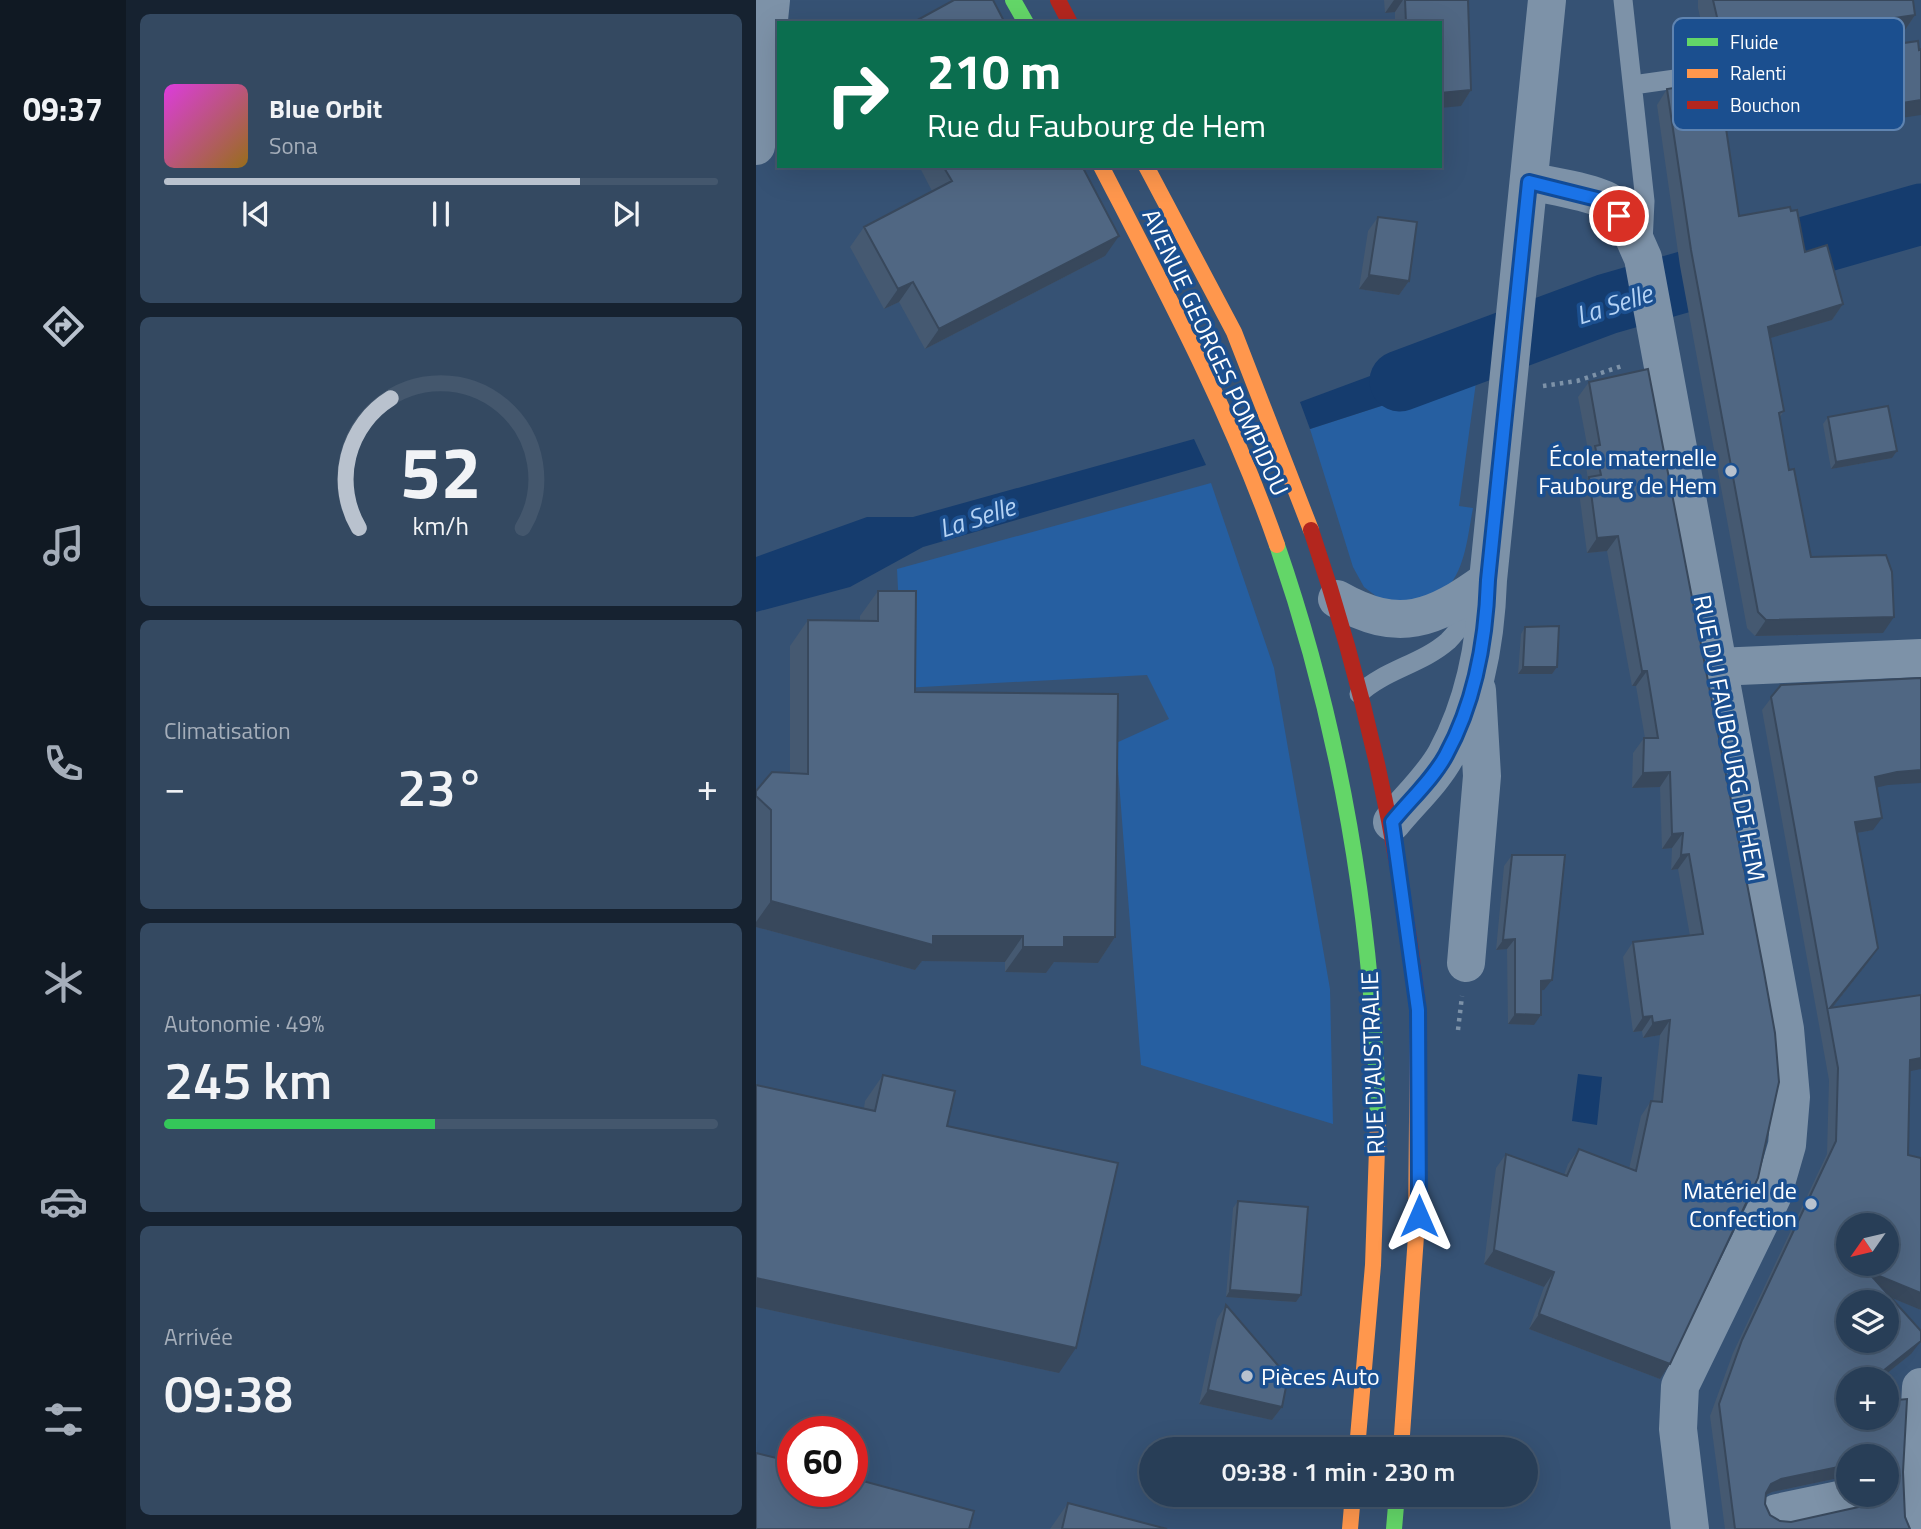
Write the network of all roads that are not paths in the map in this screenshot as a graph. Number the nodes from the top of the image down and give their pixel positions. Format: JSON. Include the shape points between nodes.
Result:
{"nodes":[{"id":1,"x":1013,"y":0,"type":"edge"},
{"id":2,"x":1058,"y":0,"type":"edge"},
{"id":3,"x":1547,"y":0,"type":"edge"},
{"id":4,"x":1623,"y":0,"type":"edge"},
{"id":5,"x":772,"y":2,"type":"edge"},
{"id":6,"x":1025,"y":21,"type":"edge"},
{"id":7,"x":1069,"y":21,"type":"edge"},
{"id":8,"x":1673,"y":79,"type":"edge"},
{"id":9,"x":1633,"y":85,"type":"junction"},
{"id":10,"x":756,"y":146,"type":"edge"},
{"id":11,"x":1102,"y":168,"type":"edge"},
{"id":12,"x":1147,"y":168,"type":"edge"},
{"id":13,"x":1529,"y":182,"type":"junction"},
{"id":14,"x":1643,"y":258,"type":"junction"},
{"id":15,"x":1488,"y":580,"type":"junction"},
{"id":16,"x":1337,"y":598,"type":"junction"},
{"id":17,"x":1921,"y":658,"type":"edge"},
{"id":18,"x":1716,"y":667,"type":"junction"},
{"id":19,"x":1477,"y":674,"type":"junction"},
{"id":20,"x":1362,"y":690,"type":"junction"},
{"id":21,"x":1329,"y":722,"type":"junction"},
{"id":22,"x":1392,"y":822,"type":"junction"},
{"id":23,"x":1466,"y":963,"type":"dead end"},
{"id":24,"x":1921,"y":1387,"type":"edge"},
{"id":25,"x":1358,"y":1437,"type":"edge"},
{"id":26,"x":1402,"y":1437,"type":"edge"},
{"id":27,"x":1901,"y":1488,"type":"edge"},
{"id":28,"x":1836,"y":1501,"type":"edge"},
{"id":29,"x":1352,"y":1507,"type":"edge"},
{"id":30,"x":1396,"y":1507,"type":"edge"},
{"id":31,"x":1777,"y":1513,"type":"dead end"},
{"id":32,"x":1350,"y":1529,"type":"edge"},
{"id":33,"x":1394,"y":1529,"type":"edge"},
{"id":34,"x":1690,"y":1529,"type":"edge"},
{"id":35,"x":1918,"y":1529,"type":"edge"}],
"edges":[{"from":1,"to":6,"type":"main road"},
{"from":2,"to":7,"type":"main road"},
{"from":3,"to":13,"type":"street"},
{"from":4,"to":9,"type":"lane"},
{"from":5,"to":10,"type":"street"},
{"from":8,"to":9,"type":"lane"},
{"from":9,"to":14,"type":"lane","via":[[1645,201]]},
{"from":11,"to":21,"type":"main road","name":"AVENUE GEORGES POMPIDOU","via":[[1205,372],[1265,509]]},
{"from":12,"to":16,"type":"main road","name":"AVENUE GEORGES POMPIDOU","via":[[1233,329]]},
{"from":13,"to":14,"type":"street","name":"RUE DU FAUBOURG DE HEM","via":[[1609,202]]},
{"from":13,"to":15,"type":"street"},
{"from":14,"to":18,"type":"street","name":"RUE DU FAUBOURG DE HEM"},
{"from":15,"to":16,"type":"street","via":[[1424,617],[1385,619],[1364,614]]},
{"from":15,"to":19,"type":"street","via":[[1487,628]]},
{"from":15,"to":20,"type":"lane","via":[[1447,642]]},
{"from":16,"to":20,"type":"main road","name":"AVENUE GEORGES POMPIDOU"},
{"from":17,"to":18,"type":"street"},
{"from":18,"to":34,"type":"street","name":"RUE DU FAUBOURG DE HEM","via":[[1785,1029],[1791,1097],[1787,1144],[1772,1197],[1680,1386],[1678,1429]]},
{"from":19,"to":22,"type":"street","via":[[1445,757]]},
{"from":19,"to":23,"type":"street","via":[[1482,776]]},
{"from":20,"to":21,"type":"lane"},
{"from":20,"to":22,"type":"main road","name":"RUE D'AUSTRALIE"},
{"from":21,"to":25,"type":"main road","name":"RUE D'AUSTRALIE","via":[[1349,807],[1364,916],[1378,1084],[1375,1230]]},
{"from":22,"to":26,"type":"main road","name":"RUE D'AUSTRALIE","via":[[1418,1010],[1419,1216]]},
{"from":24,"to":27,"type":"street"},
{"from":27,"to":35,"type":"street"},
{"from":28,"to":31,"type":"street"},
{"from":29,"to":32,"type":"main road"},
{"from":30,"to":33,"type":"main road"}]}
